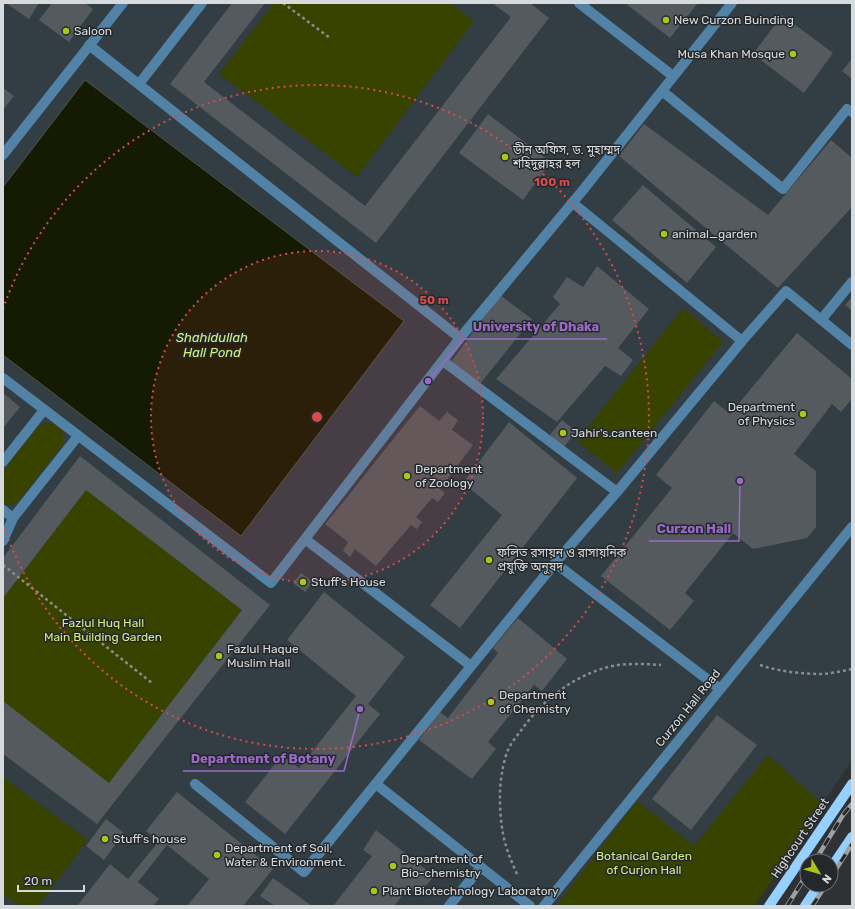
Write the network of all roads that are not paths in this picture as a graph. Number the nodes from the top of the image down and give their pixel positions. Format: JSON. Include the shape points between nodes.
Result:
{"nodes":[{"id":1,"x":123,"y":3,"type":"edge"},
{"id":2,"x":202,"y":3,"type":"edge"},
{"id":3,"x":579,"y":3,"type":"edge"},
{"id":4,"x":732,"y":3,"type":"edge"},
{"id":5,"x":89,"y":45,"type":"junction"},
{"id":6,"x":673,"y":76,"type":"junction"},
{"id":7,"x":139,"y":84,"type":"junction"},
{"id":8,"x":662,"y":91,"type":"junction"},
{"id":9,"x":852,"y":112,"type":"edge"},
{"id":10,"x":3,"y":155,"type":"edge"},
{"id":11,"x":573,"y":202,"type":"junction"},
{"id":12,"x":852,"y":282,"type":"edge"},
{"id":13,"x":822,"y":320,"type":"junction"},
{"id":14,"x":460,"y":338,"type":"junction"},
{"id":15,"x":742,"y":341,"type":"junction"},
{"id":16,"x":852,"y":345,"type":"edge"},
{"id":17,"x":443,"y":361,"type":"junction"},
{"id":18,"x":3,"y":378,"type":"edge"},
{"id":19,"x":44,"y":410,"type":"junction"},
{"id":20,"x":78,"y":436,"type":"junction"},
{"id":21,"x":3,"y":462,"type":"edge"},
{"id":22,"x":618,"y":492,"type":"junction"},
{"id":23,"x":3,"y":510,"type":"edge"},
{"id":24,"x":14,"y":518,"type":"junction"},
{"id":25,"x":852,"y":527,"type":"edge"},
{"id":26,"x":305,"y":539,"type":"junction"},
{"id":27,"x":3,"y":541,"type":"edge"},
{"id":28,"x":555,"y":563,"type":"junction"},
{"id":29,"x":471,"y":666,"type":"junction"},
{"id":30,"x":720,"y":689,"type":"junction"},
{"id":31,"x":195,"y":784,"type":"dead end"},
{"id":32,"x":376,"y":784,"type":"junction"},
{"id":33,"x":852,"y":784,"type":"edge"},
{"id":34,"x":852,"y":837,"type":"edge"},
{"id":35,"x":839,"y":856,"type":"edge"},
{"id":36,"x":481,"y":867,"type":"junction"},
{"id":37,"x":814,"y":893,"type":"edge"},
{"id":38,"x":450,"y":906,"type":"edge"},
{"id":39,"x":530,"y":906,"type":"edge"},
{"id":40,"x":544,"y":906,"type":"edge"},
{"id":41,"x":769,"y":906,"type":"edge"},
{"id":42,"x":805,"y":906,"type":"edge"}],
"edges":[{"from":1,"to":5,"type":"lane"},
{"from":2,"to":7,"type":"lane"},
{"from":3,"to":6,"type":"lane"},
{"from":4,"to":6,"type":"lane"},
{"from":5,"to":7,"type":"lane"},
{"from":5,"to":10,"type":"lane"},
{"from":6,"to":8,"type":"lane"},
{"from":7,"to":14,"type":"lane"},
{"from":8,"to":9,"type":"lane","via":[[783,189],[848,109]]},
{"from":8,"to":11,"type":"lane"},
{"from":11,"to":14,"type":"lane"},
{"from":11,"to":15,"type":"lane"},
{"from":12,"to":13,"type":"lane"},
{"from":13,"to":15,"type":"lane","via":[[786,291]]},
{"from":13,"to":16,"type":"lane"},
{"from":14,"to":17,"type":"lane"},
{"from":15,"to":22,"type":"lane"},
{"from":17,"to":22,"type":"lane"},
{"from":17,"to":26,"type":"lane"},
{"from":18,"to":19,"type":"lane"},
{"from":19,"to":20,"type":"lane"},
{"from":19,"to":21,"type":"lane"},
{"from":20,"to":24,"type":"lane"},
{"from":20,"to":26,"type":"lane","via":[[270,583]]},
{"from":22,"to":28,"type":"lane"},
{"from":23,"to":24,"type":"lane"},
{"from":24,"to":27,"type":"lane"},
{"from":25,"to":30,"type":"lane","name":"Curzon Hall Road"},
{"from":26,"to":29,"type":"lane"},
{"from":28,"to":29,"type":"lane"},
{"from":28,"to":30,"type":"lane"},
{"from":29,"to":32,"type":"lane"},
{"from":30,"to":40,"type":"lane","name":"Curzon Hall Road"},
{"from":31,"to":32,"type":"lane","via":[[304,872]]},
{"from":32,"to":36,"type":"lane"},
{"from":33,"to":41,"type":"main road","name":"Highcourt Street"},
{"from":34,"to":35,"type":"main road"},
{"from":36,"to":38,"type":"lane"},
{"from":36,"to":39,"type":"lane"},
{"from":37,"to":42,"type":"main road"}]}
